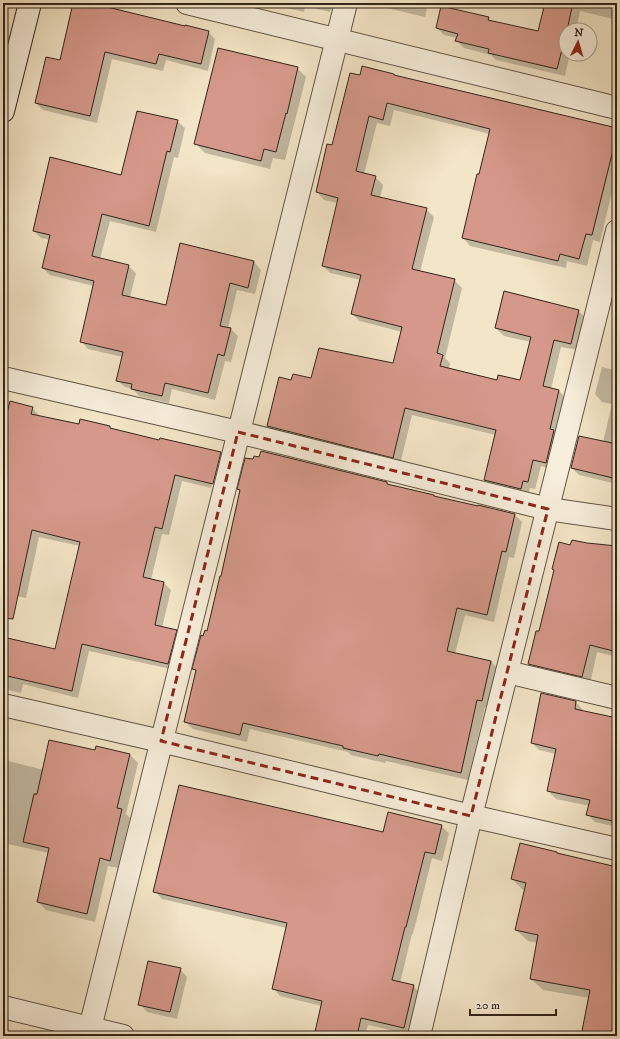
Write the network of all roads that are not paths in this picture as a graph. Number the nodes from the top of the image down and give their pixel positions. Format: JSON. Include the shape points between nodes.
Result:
{"nodes":[{"id":1,"x":30,"y":3,"type":"edge"},
{"id":2,"x":187,"y":3,"type":"edge"},
{"id":3,"x":346,"y":3,"type":"edge"},
{"id":4,"x":337,"y":39,"type":"junction"},
{"id":5,"x":617,"y":108,"type":"edge"},
{"id":6,"x":3,"y":111,"type":"edge"},
{"id":7,"x":617,"y":231,"type":"edge"},
{"id":8,"x":3,"y":378,"type":"edge"},
{"id":9,"x":238,"y":432,"type":"junction"},
{"id":10,"x":548,"y":509,"type":"junction"},
{"id":11,"x":617,"y":519,"type":"edge"},
{"id":12,"x":507,"y":672,"type":"junction"},
{"id":13,"x":617,"y":698,"type":"edge"},
{"id":14,"x":3,"y":705,"type":"edge"},
{"id":15,"x":161,"y":741,"type":"junction"},
{"id":16,"x":471,"y":816,"type":"junction"},
{"id":17,"x":617,"y":849,"type":"edge"},
{"id":18,"x":3,"y":1007,"type":"edge"},
{"id":19,"x":90,"y":1028,"type":"junction"},
{"id":20,"x":122,"y":1036,"type":"edge"},
{"id":21,"x":419,"y":1036,"type":"edge"}],
"edges":[{"from":1,"to":6,"type":"street"},
{"from":2,"to":4,"type":"street"},
{"from":3,"to":4,"type":"street"},
{"from":4,"to":5,"type":"street"},
{"from":4,"to":9,"type":"street"},
{"from":7,"to":10,"type":"street"},
{"from":8,"to":9,"type":"street"},
{"from":9,"to":10,"type":"street"},
{"from":9,"to":15,"type":"street"},
{"from":10,"to":11,"type":"street"},
{"from":10,"to":12,"type":"street"},
{"from":12,"to":13,"type":"street"},
{"from":12,"to":16,"type":"street"},
{"from":14,"to":15,"type":"street"},
{"from":15,"to":16,"type":"street"},
{"from":15,"to":19,"type":"street"},
{"from":16,"to":17,"type":"street"},
{"from":16,"to":21,"type":"street"},
{"from":18,"to":19,"type":"street"},
{"from":19,"to":20,"type":"street"}]}
